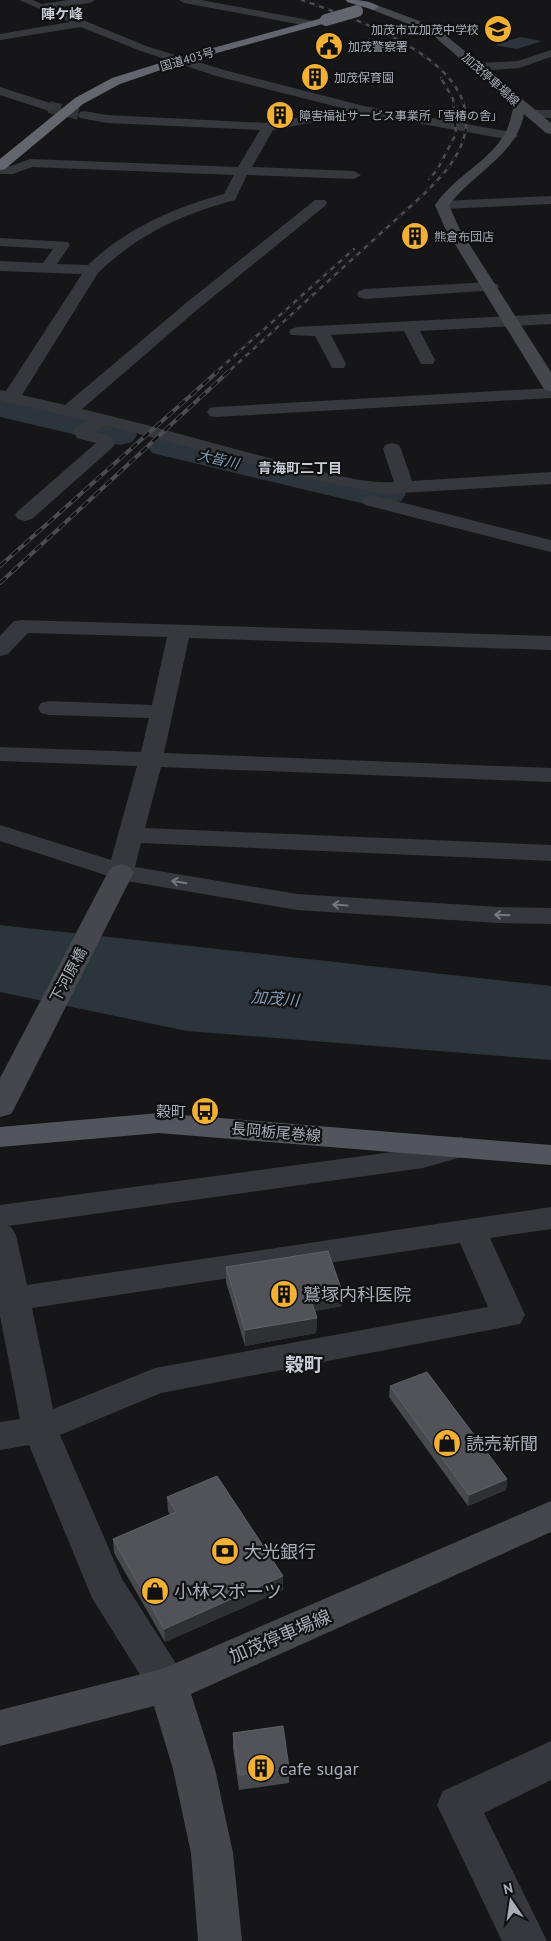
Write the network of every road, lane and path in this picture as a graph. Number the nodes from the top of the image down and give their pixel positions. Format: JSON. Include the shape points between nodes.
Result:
{"nodes":[{"id":1,"x":24,"y":0,"type":"edge"},
{"id":2,"x":90,"y":0,"type":"edge"},
{"id":3,"x":184,"y":0,"type":"edge"},
{"id":4,"x":351,"y":0,"type":"edge"},
{"id":5,"x":398,"y":3,"type":"dead end"},
{"id":6,"x":41,"y":7,"type":"junction"},
{"id":7,"x":374,"y":7,"type":"junction"},
{"id":8,"x":81,"y":24,"type":"junction"},
{"id":9,"x":314,"y":24,"type":"junction"},
{"id":10,"x":0,"y":37,"type":"edge"},
{"id":11,"x":551,"y":53,"type":"edge"},
{"id":12,"x":180,"y":60,"type":"junction"},
{"id":13,"x":477,"y":67,"type":"junction"},
{"id":14,"x":0,"y":91,"type":"edge"},
{"id":15,"x":520,"y":106,"type":"junction"},
{"id":16,"x":49,"y":107,"type":"tunnel mouth"},
{"id":17,"x":364,"y":110,"type":"junction"},
{"id":18,"x":531,"y":114,"type":"junction"},
{"id":19,"x":551,"y":114,"type":"edge"},
{"id":20,"x":84,"y":115,"type":"tunnel mouth"},
{"id":21,"x":268,"y":128,"type":"junction"},
{"id":22,"x":550,"y":129,"type":"edge"},
{"id":23,"x":517,"y":137,"type":"junction"},
{"id":24,"x":0,"y":166,"type":"edge"},
{"id":25,"x":0,"y":170,"type":"edge"},
{"id":26,"x":242,"y":172,"type":"junction"},
{"id":27,"x":354,"y":176,"type":"dead end"},
{"id":28,"x":551,"y":200,"type":"edge"},
{"id":29,"x":320,"y":203,"type":"dead end"},
{"id":30,"x":442,"y":205,"type":"junction"},
{"id":31,"x":0,"y":242,"type":"edge"},
{"id":32,"x":0,"y":266,"type":"edge"},
{"id":33,"x":47,"y":268,"type":"junction"},
{"id":34,"x":92,"y":270,"type":"junction"},
{"id":35,"x":491,"y":287,"type":"junction"},
{"id":36,"x":365,"y":294,"type":"dead end"},
{"id":37,"x":551,"y":320,"type":"edge"},
{"id":38,"x":512,"y":321,"type":"junction"},
{"id":39,"x":409,"y":326,"type":"junction"},
{"id":40,"x":321,"y":331,"type":"junction"},
{"id":41,"x":297,"y":332,"type":"dead end"},
{"id":42,"x":426,"y":360,"type":"dead end"},
{"id":43,"x":338,"y":364,"type":"dead end"},
{"id":44,"x":551,"y":386,"type":"edge"},
{"id":45,"x":551,"y":393,"type":"edge"},
{"id":46,"x":5,"y":397,"type":"edge"},
{"id":47,"x":69,"y":411,"type":"junction"},
{"id":48,"x":216,"y":412,"type":"dead end"},
{"id":49,"x":95,"y":424,"type":"junction"},
{"id":50,"x":392,"y":449,"type":"dead end"},
{"id":51,"x":551,"y":478,"type":"edge"},
{"id":52,"x":551,"y":490,"type":"edge"},
{"id":53,"x":404,"y":493,"type":"junction"},
{"id":54,"x":25,"y":515,"type":"dead end"},
{"id":55,"x":551,"y":546,"type":"edge"},
{"id":56,"x":179,"y":632,"type":"junction"},
{"id":57,"x":551,"y":643,"type":"edge"},
{"id":58,"x":0,"y":649,"type":"edge"},
{"id":59,"x":49,"y":708,"type":"dead end"},
{"id":60,"x":162,"y":712,"type":"junction"},
{"id":61,"x":0,"y":754,"type":"edge"},
{"id":62,"x":151,"y":760,"type":"junction"},
{"id":63,"x":551,"y":775,"type":"edge"},
{"id":64,"x":2,"y":829,"type":"edge"},
{"id":65,"x":132,"y":835,"type":"junction"},
{"id":66,"x":551,"y":853,"type":"edge"},
{"id":67,"x":121,"y":872,"type":"junction"},
{"id":68,"x":551,"y":916,"type":"edge"},
{"id":69,"x":0,"y":1107,"type":"edge"},
{"id":70,"x":0,"y":1136,"type":"edge"},
{"id":71,"x":461,"y":1147,"type":"junction"},
{"id":72,"x":551,"y":1155,"type":"edge"},
{"id":73,"x":0,"y":1216,"type":"edge"},
{"id":74,"x":551,"y":1218,"type":"edge"},
{"id":75,"x":470,"y":1230,"type":"junction"},
{"id":76,"x":0,"y":1235,"type":"edge"},
{"id":77,"x":7,"y":1300,"type":"edge"},
{"id":78,"x":40,"y":1428,"type":"junction"},
{"id":79,"x":0,"y":1436,"type":"edge"},
{"id":80,"x":551,"y":1516,"type":"edge"},
{"id":81,"x":168,"y":1685,"type":"junction"},
{"id":82,"x":0,"y":1728,"type":"edge"},
{"id":83,"x":551,"y":1760,"type":"edge"},
{"id":84,"x":220,"y":1941,"type":"edge"},
{"id":85,"x":525,"y":1941,"type":"edge"}],
"edges":[{"from":1,"to":6,"type":"street"},
{"from":2,"to":6,"type":"street"},
{"from":3,"to":9,"type":"street"},
{"from":4,"to":7,"type":"highway"},
{"from":5,"to":7,"type":"street"},
{"from":6,"to":8,"type":"street"},
{"from":7,"to":9,"type":"highway","name":"国道403号","bridge":true},
{"from":7,"to":13,"type":"street","name":"加茂停車場線","via":[[439,35]]},
{"from":8,"to":10,"type":"street"},
{"from":8,"to":12,"type":"street"},
{"from":9,"to":12,"type":"highway","name":"国道403号"},
{"from":11,"to":13,"type":"street","via":[[520,64]]},
{"from":12,"to":17,"type":"street"},
{"from":12,"to":24,"type":"highway","name":"国道403号","via":[[116,81],[92,93]]},
{"from":13,"to":15,"type":"street","name":"加茂停車場線"},
{"from":14,"to":16,"type":"street"},
{"from":15,"to":18,"type":"street","name":"加茂停車場線"},
{"from":15,"to":23,"type":"street"},
{"from":17,"to":21,"type":"street"},
{"from":17,"to":23,"type":"street"},
{"from":18,"to":19,"type":"street"},
{"from":18,"to":22,"type":"street","name":"加茂停車場線"},
{"from":20,"to":21,"type":"street"},
{"from":21,"to":26,"type":"street"},
{"from":23,"to":30,"type":"street","via":[[448,194]]},
{"from":25,"to":26,"type":"street","via":[[13,170],[30,163]]},
{"from":26,"to":27,"type":"street"},
{"from":26,"to":34,"type":"street","via":[[230,197],[201,204],[139,231],[108,253]]},
{"from":28,"to":30,"type":"street"},
{"from":29,"to":47,"type":"street"},
{"from":30,"to":35,"type":"street","via":[[452,228]]},
{"from":31,"to":33,"type":"street","via":[[63,245]]},
{"from":32,"to":33,"type":"street"},
{"from":33,"to":34,"type":"street"},
{"from":34,"to":46,"type":"street"},
{"from":35,"to":36,"type":"street"},
{"from":35,"to":38,"type":"street"},
{"from":37,"to":38,"type":"street"},
{"from":38,"to":39,"type":"street"},
{"from":38,"to":44,"type":"street"},
{"from":39,"to":40,"type":"street"},
{"from":39,"to":42,"type":"street"},
{"from":40,"to":41,"type":"street"},
{"from":40,"to":43,"type":"street"},
{"from":45,"to":48,"type":"street"},
{"from":46,"to":47,"type":"street"},
{"from":47,"to":49,"type":"street"},
{"from":49,"to":53,"type":"street","via":[[161,433],[303,473]]},
{"from":49,"to":54,"type":"street","via":[[83,434],[105,440],[106,444]]},
{"from":50,"to":53,"type":"street"},
{"from":51,"to":53,"type":"street"},
{"from":52,"to":53,"type":"street"},
{"from":53,"to":55,"type":"street","via":[[372,501]]},
{"from":56,"to":57,"type":"street"},
{"from":56,"to":58,"type":"street","via":[[22,626]]},
{"from":56,"to":60,"type":"street"},
{"from":59,"to":60,"type":"street"},
{"from":60,"to":62,"type":"street"},
{"from":61,"to":62,"type":"street"},
{"from":62,"to":63,"type":"street"},
{"from":62,"to":65,"type":"street"},
{"from":64,"to":67,"type":"street"},
{"from":65,"to":66,"type":"street"},
{"from":65,"to":67,"type":"street"},
{"from":68,"to":67,"type":"street","one_way":true,"via":[[297,902]]},
{"from":67,"to":69,"type":"street","name":"下河原橋"},
{"from":70,"to":71,"type":"main road","name":"長岡栃尾巻線","via":[[159,1123]]},
{"from":71,"to":72,"type":"main road","name":"長岡栃尾巻線"},
{"from":71,"to":73,"type":"street","via":[[423,1158]]},
{"from":74,"to":75,"type":"street"},
{"from":75,"to":77,"type":"street"},
{"from":75,"to":78,"type":"street","via":[[508,1315],[155,1382]]},
{"from":76,"to":77,"type":"street"},
{"from":77,"to":78,"type":"street"},
{"from":78,"to":79,"type":"street"},
{"from":78,"to":81,"type":"street","via":[[106,1587]]},
{"from":80,"to":81,"type":"street","name":"加茂停車場線"},
{"from":81,"to":82,"type":"street","name":"加茂停車場線"},
{"from":81,"to":84,"type":"street","via":[[194,1769],[212,1853]]},
{"from":83,"to":85,"type":"street","via":[[458,1805]]}]}
